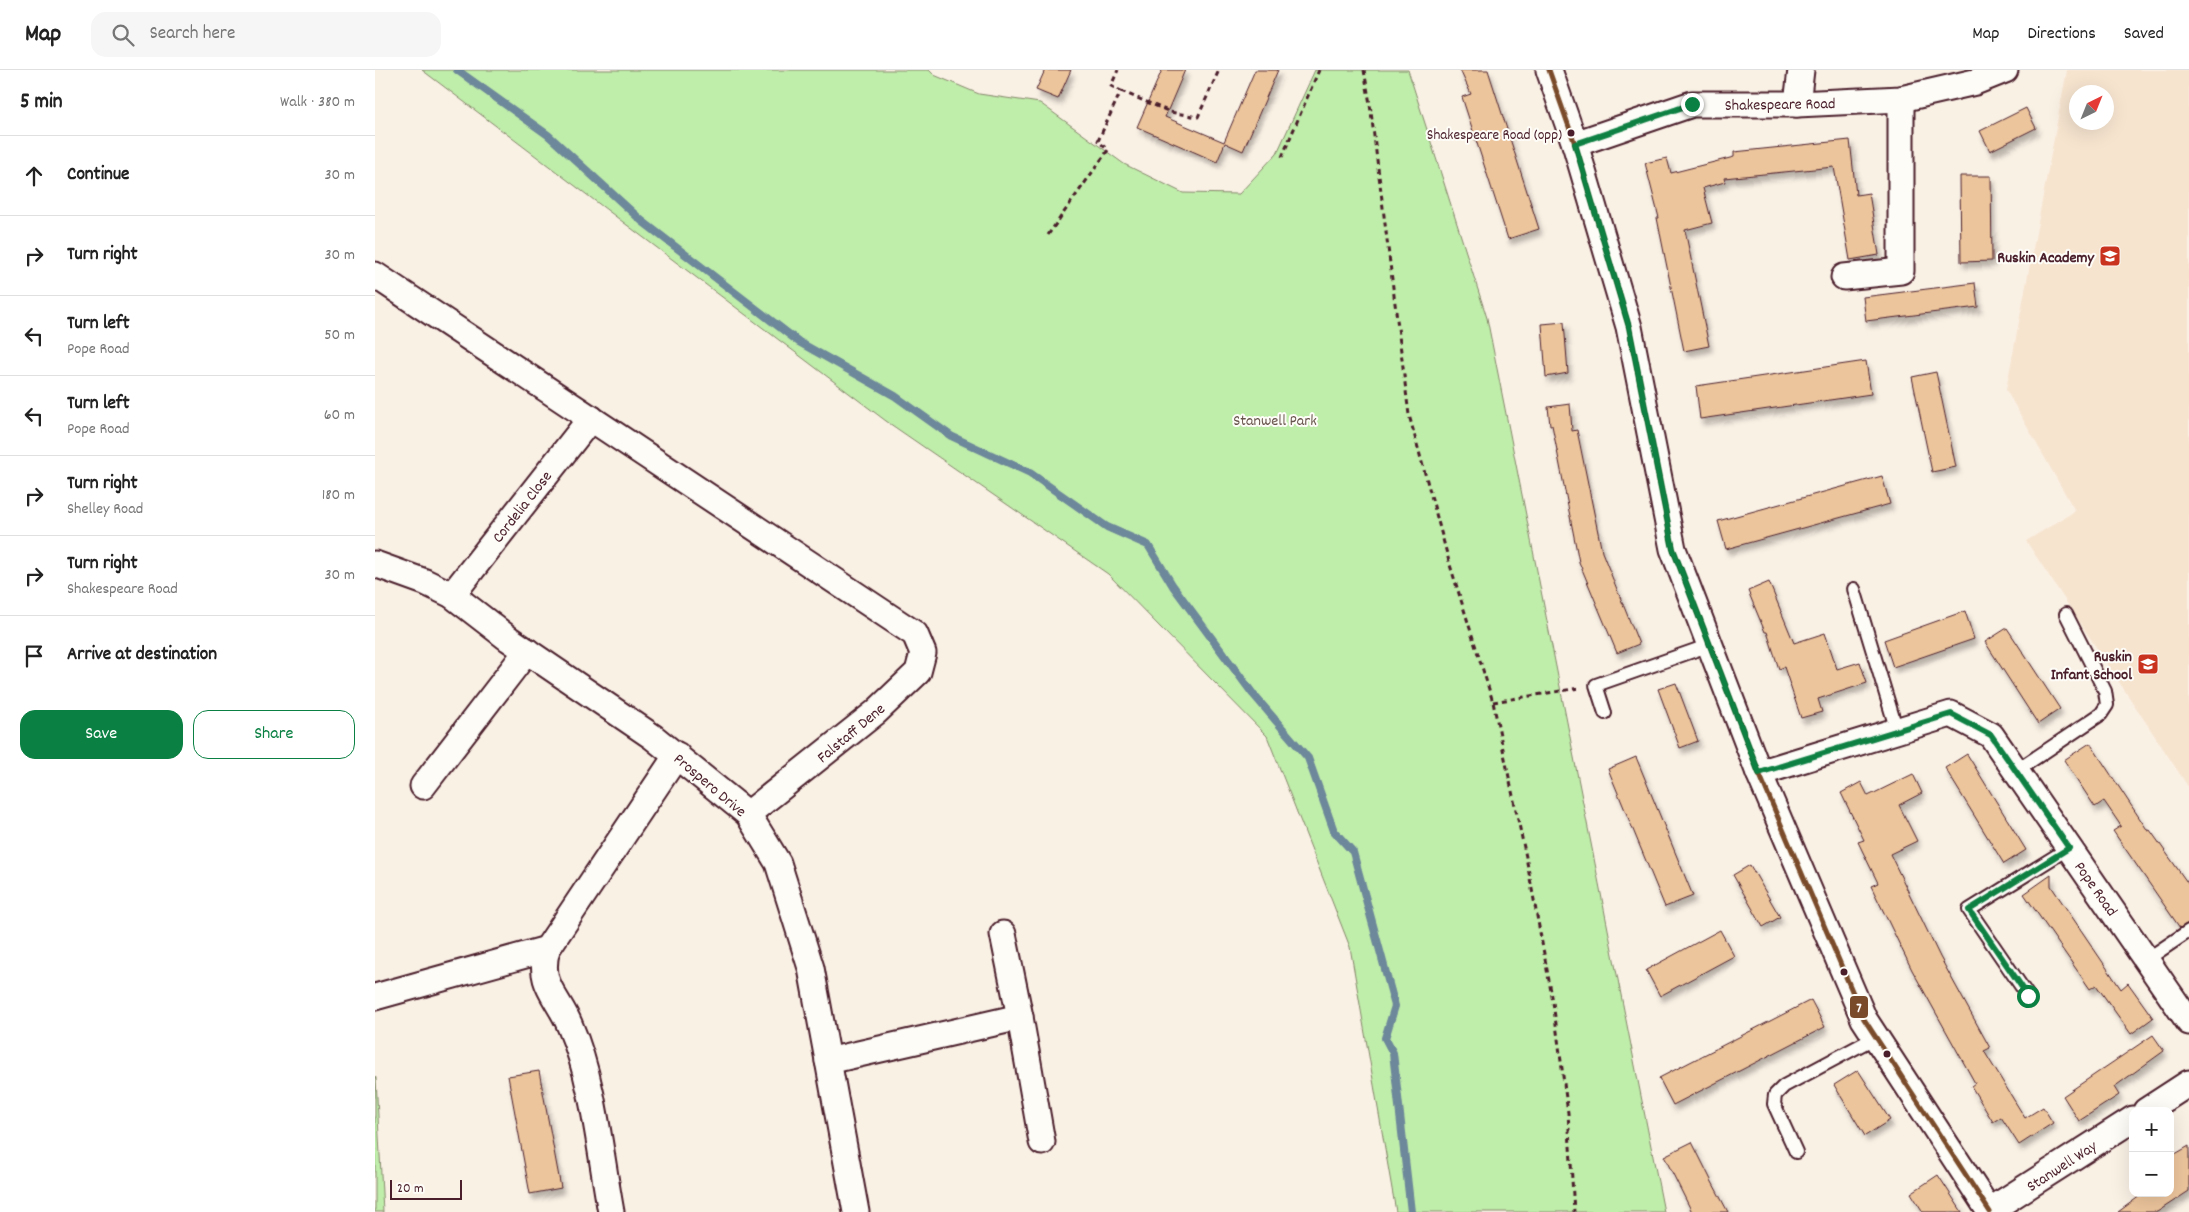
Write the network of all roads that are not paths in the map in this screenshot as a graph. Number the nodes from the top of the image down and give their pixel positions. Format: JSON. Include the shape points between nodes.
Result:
{"nodes":[{"id":1,"x":1549,"y":70,"type":"edge"},
{"id":2,"x":1801,"y":70,"type":"edge"},
{"id":3,"x":2005,"y":70,"type":"edge"},
{"id":4,"x":1901,"y":99,"type":"junction"},
{"id":5,"x":1797,"y":104,"type":"junction"},
{"id":6,"x":1575,"y":144,"type":"junction"},
{"id":7,"x":375,"y":276,"type":"edge"},
{"id":8,"x":1844,"y":277,"type":"dead end"},
{"id":9,"x":591,"y":418,"type":"junction"},
{"id":10,"x":375,"y":564,"type":"edge"},
{"id":11,"x":1854,"y":588,"type":"dead end"},
{"id":12,"x":452,"y":595,"type":"junction"},
{"id":13,"x":2066,"y":614,"type":"dead end"},
{"id":14,"x":1710,"y":645,"type":"junction"},
{"id":15,"x":527,"y":651,"type":"junction"},
{"id":16,"x":1605,"y":713,"type":"dead end"},
{"id":17,"x":1897,"y":731,"type":"junction"},
{"id":18,"x":677,"y":756,"type":"junction"},
{"id":19,"x":2016,"y":771,"type":"junction"},
{"id":20,"x":1759,"y":773,"type":"junction"},
{"id":21,"x":423,"y":786,"type":"dead end"},
{"id":22,"x":748,"y":814,"type":"junction"},
{"id":23,"x":2069,"y":848,"type":"junction"},
{"id":24,"x":2189,"y":931,"type":"edge"},
{"id":25,"x":1003,"y":934,"type":"dead end"},
{"id":26,"x":547,"y":949,"type":"junction"},
{"id":27,"x":2146,"y":960,"type":"junction"},
{"id":28,"x":2028,"y":996,"type":"dead end"},
{"id":29,"x":375,"y":997,"type":"edge"},
{"id":30,"x":1020,"y":1017,"type":"junction"},
{"id":31,"x":2189,"y":1022,"type":"edge"},
{"id":32,"x":1875,"y":1037,"type":"junction"},
{"id":33,"x":828,"y":1061,"type":"junction"},
{"id":34,"x":2189,"y":1083,"type":"edge"},
{"id":35,"x":2152,"y":1107,"type":"edge"},
{"id":36,"x":2129,"y":1122,"type":"edge"},
{"id":37,"x":1042,"y":1142,"type":"dead end"},
{"id":38,"x":1796,"y":1152,"type":"dead end"},
{"id":39,"x":611,"y":1212,"type":"edge"},
{"id":40,"x":855,"y":1212,"type":"edge"},
{"id":41,"x":1989,"y":1212,"type":"edge"}],
"edges":[{"from":1,"to":6,"type":"street"},
{"from":2,"to":5,"type":"street"},
{"from":3,"to":4,"type":"street","name":"Shakespeare Road","via":[[1975,82]]},
{"from":4,"to":5,"type":"street","name":"Shakespeare Road"},
{"from":4,"to":8,"type":"street","via":[[1901,271]]},
{"from":5,"to":6,"type":"street","name":"Shakespeare Road","via":[[1692,104]]},
{"from":6,"to":14,"type":"street","via":[[1629,327],[1673,549]]},
{"from":7,"to":9,"type":"street"},
{"from":9,"to":12,"type":"street","name":"Cordelia Close"},
{"from":9,"to":22,"type":"street","name":"Falstaff Dene","via":[[915,634],[923,654],[918,672],[876,712]]},
{"from":10,"to":12,"type":"street","name":"Prospero Drive"},
{"from":11,"to":17,"type":"lane"},
{"from":12,"to":15,"type":"street","name":"Prospero Drive"},
{"from":13,"to":19,"type":"lane","via":[[2105,691],[2107,705],[2101,714]]},
{"from":14,"to":16,"type":"lane","via":[[1596,685]]},
{"from":14,"to":20,"type":"street"},
{"from":15,"to":18,"type":"street","name":"Prospero Drive"},
{"from":15,"to":21,"type":"street"},
{"from":17,"to":19,"type":"street","name":"Pope Road","via":[[1951,714],[1991,735]]},
{"from":17,"to":20,"type":"street","name":"Pope Road"},
{"from":18,"to":22,"type":"street","name":"Prospero Drive"},
{"from":18,"to":26,"type":"street"},
{"from":19,"to":23,"type":"street","name":"Pope Road"},
{"from":20,"to":32,"type":"street","via":[[1860,1010]]},
{"from":22,"to":33,"type":"street","name":"Prospero Drive","via":[[778,863],[811,968]]},
{"from":23,"to":27,"type":"street","name":"Pope Road"},
{"from":23,"to":28,"type":"lane","via":[[1969,910]]},
{"from":24,"to":27,"type":"lane"},
{"from":25,"to":30,"type":"street"},
{"from":26,"to":29,"type":"street"},
{"from":26,"to":39,"type":"street","via":[[543,964],[547,984],[570,1026],[586,1076]]},
{"from":27,"to":31,"type":"street","name":"Pope Road"},
{"from":30,"to":33,"type":"street"},
{"from":30,"to":37,"type":"street"},
{"from":32,"to":38,"type":"lane","via":[[1784,1086],[1775,1095],[1774,1104]]},
{"from":32,"to":41,"type":"street"},
{"from":33,"to":40,"type":"street","name":"Prospero Drive"},
{"from":34,"to":35,"type":"street"},
{"from":36,"to":41,"type":"street","name":"Stanwell Way"}]}
